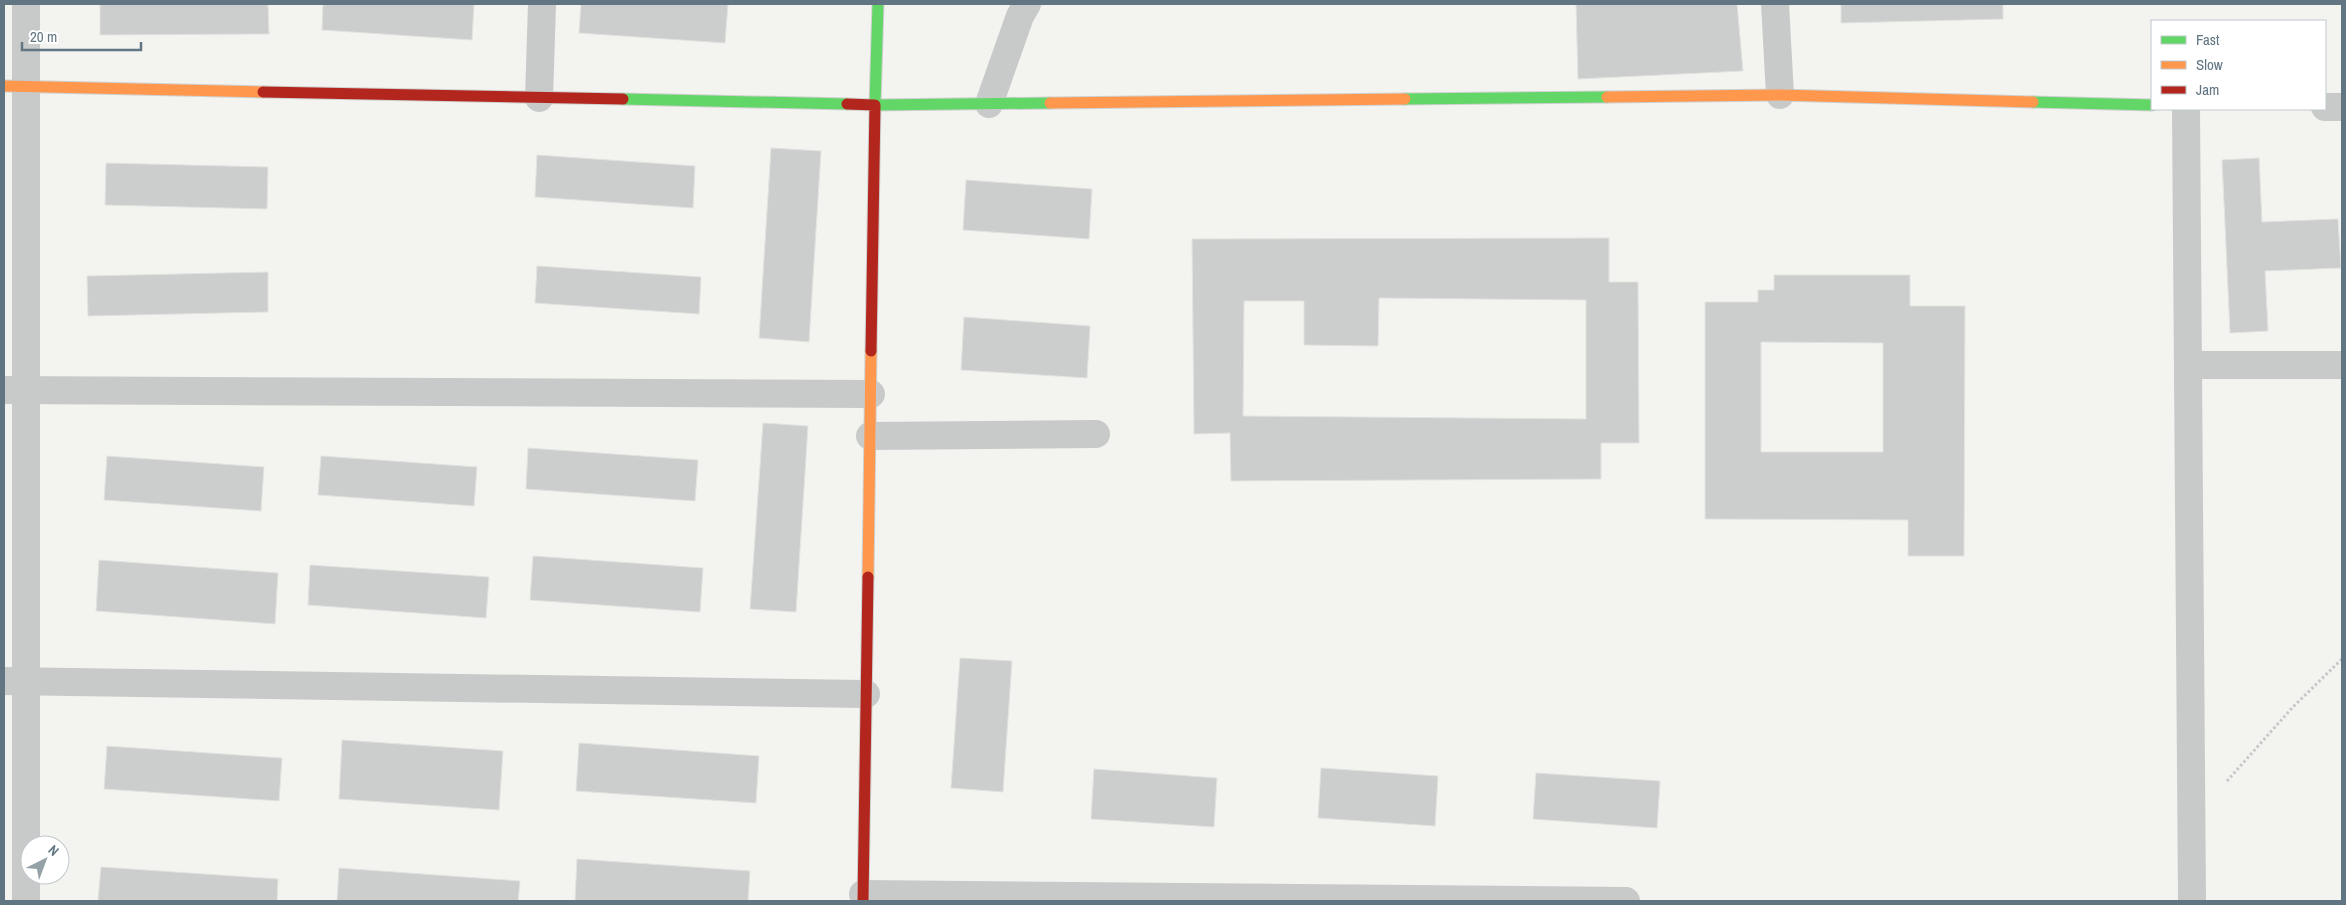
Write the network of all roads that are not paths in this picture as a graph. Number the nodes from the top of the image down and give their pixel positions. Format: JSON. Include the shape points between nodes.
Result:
{"nodes":[{"id":1,"x":26,"y":4,"type":"edge"},
{"id":2,"x":542,"y":4,"type":"edge"},
{"id":3,"x":878,"y":4,"type":"edge"},
{"id":4,"x":1026,"y":4,"type":"edge"},
{"id":5,"x":1775,"y":4,"type":"edge"},
{"id":6,"x":16,"y":85,"type":"edge"},
{"id":7,"x":1780,"y":95,"type":"junction"},
{"id":8,"x":539,"y":98,"type":"junction"},
{"id":9,"x":989,"y":104,"type":"junction"},
{"id":10,"x":875,"y":106,"type":"junction"},
{"id":11,"x":2151,"y":106,"type":"edge"},
{"id":12,"x":2326,"y":107,"type":"edge"},
{"id":13,"x":2342,"y":107,"type":"edge"},
{"id":14,"x":2186,"y":110,"type":"edge"},
{"id":15,"x":2188,"y":365,"type":"junction"},
{"id":16,"x":2342,"y":366,"type":"edge"},
{"id":17,"x":14,"y":390,"type":"edge"},
{"id":18,"x":871,"y":394,"type":"junction"},
{"id":19,"x":1096,"y":434,"type":"dead end"},
{"id":20,"x":870,"y":436,"type":"junction"},
{"id":21,"x":15,"y":681,"type":"edge"},
{"id":22,"x":866,"y":694,"type":"junction"},
{"id":23,"x":863,"y":898,"type":"edge"},
{"id":24,"x":1200,"y":899,"type":"edge"},
{"id":25,"x":26,"y":901,"type":"edge"},
{"id":26,"x":1626,"y":901,"type":"edge"},
{"id":27,"x":2192,"y":901,"type":"edge"}],
"edges":[{"from":1,"to":6,"type":"street"},
{"from":2,"to":8,"type":"street"},
{"from":3,"to":10,"type":"street"},
{"from":4,"to":9,"type":"street"},
{"from":5,"to":7,"type":"street"},
{"from":6,"to":8,"type":"street"},
{"from":6,"to":17,"type":"street"},
{"from":7,"to":9,"type":"street"},
{"from":7,"to":11,"type":"street"},
{"from":8,"to":10,"type":"street"},
{"from":9,"to":10,"type":"street"},
{"from":10,"to":18,"type":"street"},
{"from":12,"to":13,"type":"street"},
{"from":14,"to":15,"type":"street"},
{"from":15,"to":16,"type":"street"},
{"from":15,"to":27,"type":"street"},
{"from":17,"to":18,"type":"street"},
{"from":17,"to":21,"type":"street"},
{"from":18,"to":20,"type":"street"},
{"from":19,"to":20,"type":"street"},
{"from":20,"to":22,"type":"street"},
{"from":21,"to":22,"type":"street"},
{"from":21,"to":25,"type":"street"},
{"from":22,"to":23,"type":"street"},
{"from":23,"to":24,"type":"street"},
{"from":24,"to":26,"type":"street"}]}
